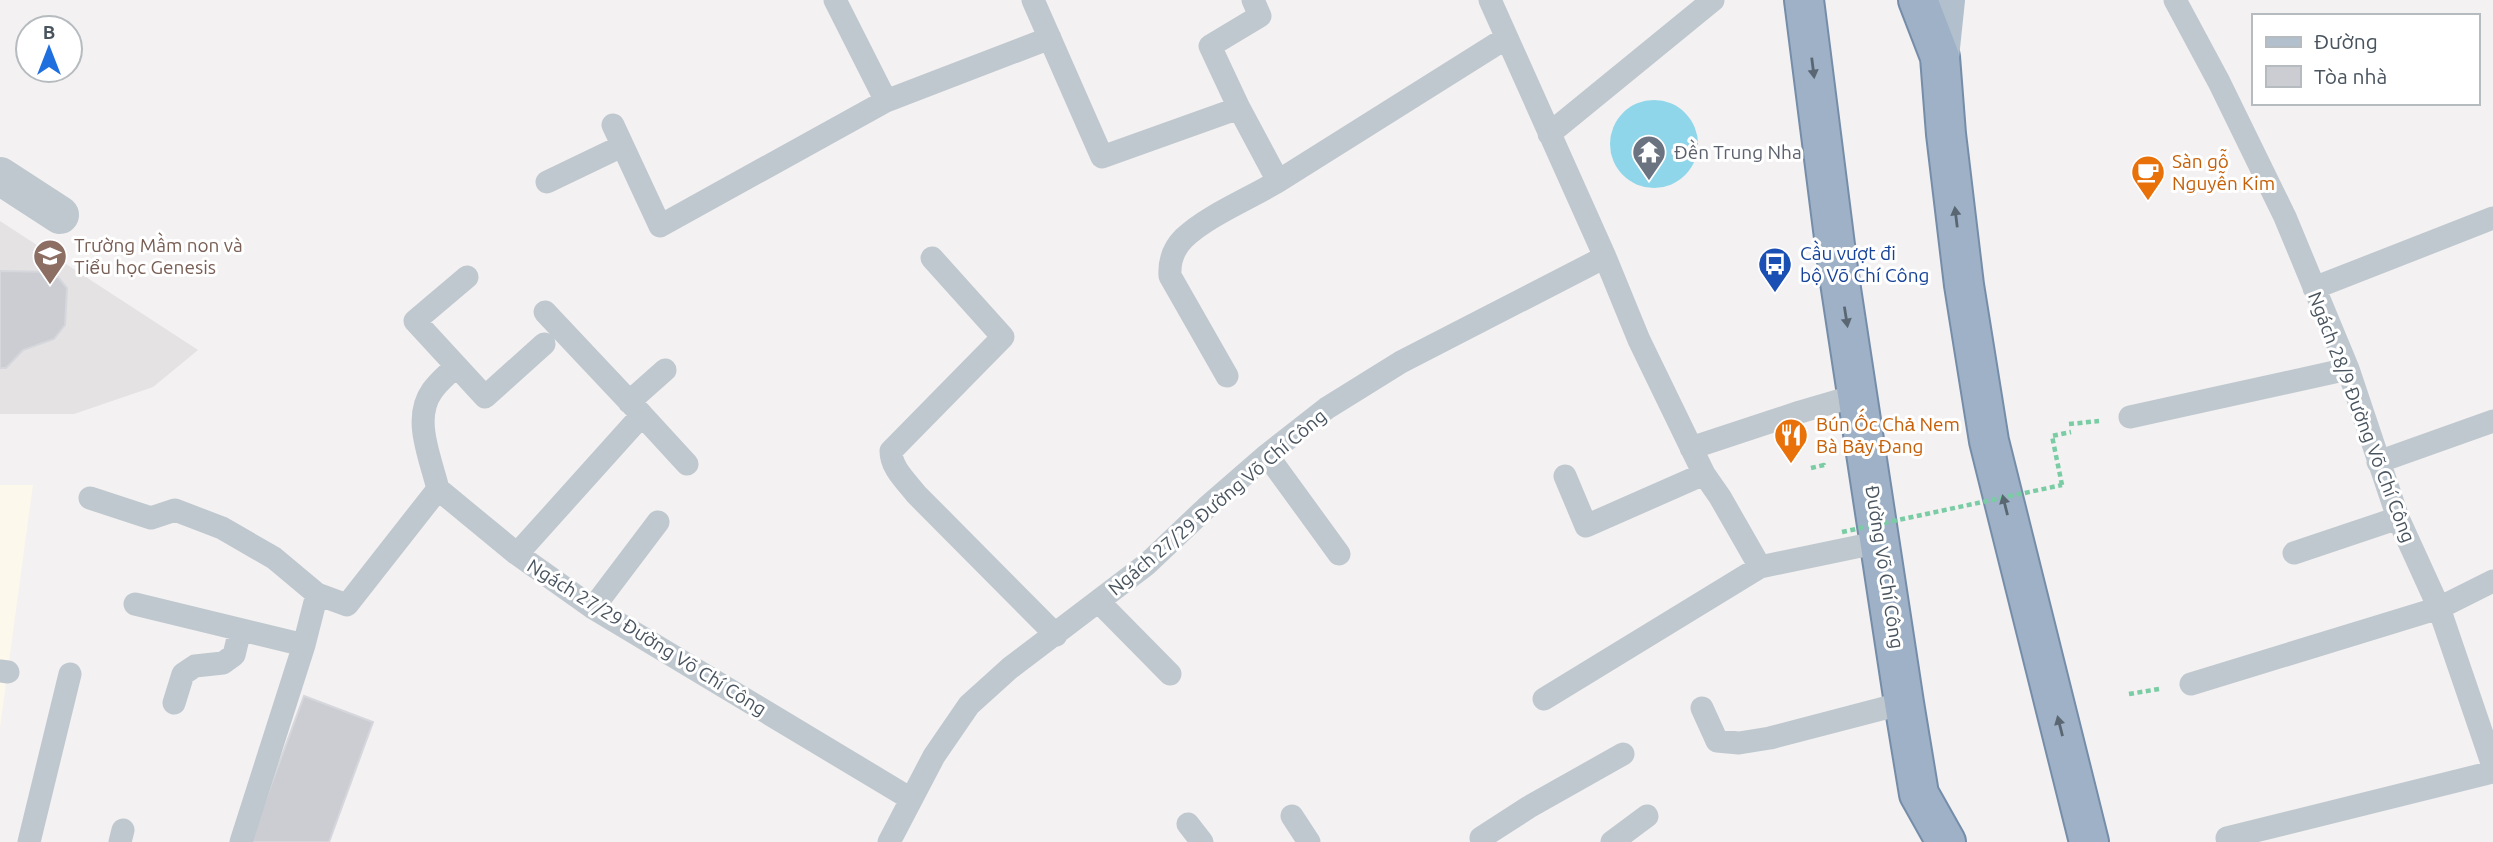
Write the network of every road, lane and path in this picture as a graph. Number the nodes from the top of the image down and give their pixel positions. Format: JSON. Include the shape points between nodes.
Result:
{"nodes":[{"id":1,"x":835,"y":0,"type":"edge"},
{"id":2,"x":1033,"y":0,"type":"edge"},
{"id":3,"x":1253,"y":0,"type":"edge"},
{"id":4,"x":1490,"y":0,"type":"edge"},
{"id":5,"x":1713,"y":0,"type":"edge"},
{"id":6,"x":1804,"y":0,"type":"edge"},
{"id":7,"x":1918,"y":0,"type":"edge"},
{"id":8,"x":1946,"y":0,"type":"edge"},
{"id":9,"x":2175,"y":0,"type":"edge"},
{"id":10,"x":1050,"y":38,"type":"junction"},
{"id":11,"x":1507,"y":38,"type":"junction"},
{"id":12,"x":1940,"y":57,"type":"junction"},
{"id":13,"x":886,"y":101,"type":"junction"},
{"id":14,"x":1239,"y":108,"type":"junction"},
{"id":15,"x":1549,"y":134,"type":"junction"},
{"id":16,"x":0,"y":176,"type":"edge"},
{"id":17,"x":1278,"y":181,"type":"junction"},
{"id":18,"x":547,"y":182,"type":"dead end"},
{"id":19,"x":60,"y":215,"type":"dead end"},
{"id":20,"x":2493,"y":218,"type":"edge"},
{"id":21,"x":1605,"y":257,"type":"junction"},
{"id":22,"x":932,"y":258,"type":"dead end"},
{"id":23,"x":467,"y":277,"type":"dead end"},
{"id":24,"x":2314,"y":288,"type":"junction"},
{"id":25,"x":545,"y":312,"type":"dead end"},
{"id":26,"x":544,"y":344,"type":"dead end"},
{"id":27,"x":456,"y":366,"type":"junction"},
{"id":28,"x":2348,"y":369,"type":"junction"},
{"id":29,"x":664,"y":370,"type":"dead end"},
{"id":30,"x":1227,"y":376,"type":"dead end"},
{"id":31,"x":1858,"y":395,"type":"junction"},
{"id":32,"x":636,"y":408,"type":"junction"},
{"id":33,"x":2130,"y":417,"type":"dead end"},
{"id":34,"x":2493,"y":421,"type":"edge"},
{"id":35,"x":2071,"y":432,"type":"dead end"},
{"id":36,"x":1691,"y":448,"type":"junction"},
{"id":37,"x":1267,"y":455,"type":"junction"},
{"id":38,"x":2378,"y":462,"type":"junction"},
{"id":39,"x":687,"y":464,"type":"dead end"},
{"id":40,"x":1704,"y":474,"type":"junction"},
{"id":41,"x":1565,"y":476,"type":"dead end"},
{"id":42,"x":438,"y":489,"type":"junction"},
{"id":43,"x":90,"y":498,"type":"dead end"},
{"id":44,"x":2398,"y":518,"type":"junction"},
{"id":45,"x":658,"y":522,"type":"dead end"},
{"id":46,"x":1842,"y":531,"type":"dead end"},
{"id":47,"x":1881,"y":542,"type":"junction"},
{"id":48,"x":2294,"y":553,"type":"dead end"},
{"id":49,"x":517,"y":554,"type":"junction"},
{"id":50,"x":1339,"y":554,"type":"dead end"},
{"id":51,"x":1760,"y":567,"type":"junction"},
{"id":52,"x":2493,"y":581,"type":"edge"},
{"id":53,"x":317,"y":594,"type":"junction"},
{"id":54,"x":1099,"y":602,"type":"junction"},
{"id":55,"x":135,"y":604,"type":"dead end"},
{"id":56,"x":593,"y":608,"type":"junction"},
{"id":57,"x":2439,"y":608,"type":"junction"},
{"id":58,"x":240,"y":630,"type":"junction"},
{"id":59,"x":1056,"y":635,"type":"junction"},
{"id":60,"x":303,"y":645,"type":"junction"},
{"id":61,"x":70,"y":674,"type":"dead end"},
{"id":62,"x":1170,"y":674,"type":"dead end"},
{"id":63,"x":2191,"y":684,"type":"dead end"},
{"id":64,"x":1544,"y":699,"type":"dead end"},
{"id":65,"x":174,"y":703,"type":"dead end"},
{"id":66,"x":1904,"y":703,"type":"junction"},
{"id":67,"x":1702,"y":708,"type":"dead end"},
{"id":68,"x":1623,"y":754,"type":"dead end"},
{"id":69,"x":2493,"y":766,"type":"edge"},
{"id":70,"x":2493,"y":772,"type":"edge"},
{"id":71,"x":1919,"y":794,"type":"junction"},
{"id":72,"x":911,"y":799,"type":"junction"},
{"id":73,"x":1292,"y":816,"type":"dead end"},
{"id":74,"x":1647,"y":816,"type":"dead end"},
{"id":75,"x":2227,"y":838,"type":"dead end"},
{"id":76,"x":1479,"y":841,"type":"edge"},
{"id":77,"x":29,"y":842,"type":"edge"},
{"id":78,"x":241,"y":842,"type":"edge"},
{"id":79,"x":889,"y":842,"type":"edge"},
{"id":80,"x":1309,"y":842,"type":"edge"},
{"id":81,"x":1612,"y":842,"type":"edge"},
{"id":82,"x":1922,"y":842,"type":"edge"},
{"id":83,"x":1946,"y":842,"type":"edge"},
{"id":84,"x":2089,"y":842,"type":"edge"}],
"edges":[{"from":1,"to":13,"type":"lane"},
{"from":2,"to":10,"type":"lane"},
{"from":3,"to":14,"type":"lane","via":[[1260,16],[1210,46]]},
{"from":4,"to":11,"type":"lane"},
{"from":5,"to":15,"type":"lane"},
{"from":6,"to":31,"type":"highway","name":"Đường Võ Chí Công","one_way":true},
{"from":7,"to":12,"type":"highway"},
{"from":8,"to":12,"type":"main road"},
{"from":9,"to":24,"type":"lane","name":"Ngách 28/9 Đường Võ Chí Công","via":[[2285,217]]},
{"from":10,"to":13,"type":"lane"},
{"from":10,"to":14,"type":"lane","via":[[1102,158]]},
{"from":11,"to":15,"type":"lane"},
{"from":11,"to":17,"type":"lane"},
{"from":84,"to":12,"type":"highway","one_way":true,"via":[[1989,441],[1964,285]]},
{"from":13,"to":18,"type":"lane","via":[[660,226],[618,135]]},
{"from":14,"to":17,"type":"lane"},
{"from":15,"to":21,"type":"lane"},
{"from":16,"to":19,"type":"street"},
{"from":17,"to":30,"type":"lane","via":[[1197,228],[1183,239],[1169,264],[1177,290]]},
{"from":20,"to":24,"type":"lane"},
{"from":21,"to":36,"type":"lane"},
{"from":21,"to":37,"type":"lane","name":"Ngách 27/29 Đường Võ Chí Công","via":[[1401,362],[1327,408]]},
{"from":22,"to":59,"type":"lane","via":[[1003,337],[891,450],[891,459],[915,494]]},
{"from":23,"to":27,"type":"lane","via":[[415,321]]},
{"from":24,"to":28,"type":"lane","name":"Ngách 28/9 Đường Võ Chí Công"},
{"from":25,"to":32,"type":"lane"},
{"from":26,"to":27,"type":"lane","via":[[485,397]]},
{"from":27,"to":42,"type":"lane","via":[[431,392],[423,420]]},
{"from":28,"to":33,"type":"lane"},
{"from":28,"to":38,"type":"lane","name":"Ngách 28/9 Đường Võ Chí Công"},
{"from":29,"to":32,"type":"lane"},
{"from":31,"to":36,"type":"lane"},
{"from":31,"to":47,"type":"highway","name":"Đường Võ Chí Công"},
{"from":32,"to":39,"type":"lane"},
{"from":32,"to":49,"type":"lane"},
{"from":34,"to":38,"type":"lane"},
{"from":35,"to":46,"type":"path","bridge":true,"via":[[2052,436],[2062,485]]},
{"from":36,"to":40,"type":"lane"},
{"from":37,"to":50,"type":"lane"},
{"from":37,"to":54,"type":"lane","name":"Ngách 27/29 Đường Võ Chí Công"},
{"from":38,"to":44,"type":"lane","name":"Ngách 28/9 Đường Võ Chí Công"},
{"from":40,"to":41,"type":"lane","via":[[1586,526]]},
{"from":40,"to":51,"type":"lane"},
{"from":42,"to":49,"type":"lane","name":"Ngách 27/29 Đường Võ Chí Công"},
{"from":42,"to":53,"type":"lane","via":[[347,605]]},
{"from":43,"to":53,"type":"lane","via":[[151,518],[175,510],[222,528],[274,558]]},
{"from":44,"to":48,"type":"lane"},
{"from":44,"to":57,"type":"lane","name":"Ngách 28/9 Đường Võ Chí Công"},
{"from":45,"to":56,"type":"lane"},
{"from":47,"to":51,"type":"lane"},
{"from":47,"to":66,"type":"highway","name":"Đường Võ Chí Công"},
{"from":49,"to":56,"type":"lane","name":"Ngách 27/29 Đường Võ Chí Công"},
{"from":51,"to":64,"type":"lane"},
{"from":52,"to":57,"type":"lane"},
{"from":53,"to":60,"type":"lane"},
{"from":54,"to":59,"type":"lane","name":"Ngách 27/29 Đường Võ Chí Công"},
{"from":54,"to":62,"type":"lane"},
{"from":55,"to":58,"type":"lane"},
{"from":56,"to":72,"type":"lane","name":"Ngách 27/29 Đường Võ Chí Công"},
{"from":57,"to":63,"type":"lane"},
{"from":57,"to":69,"type":"lane","name":"Ngách 28/9 Đường Võ Chí Công"},
{"from":58,"to":60,"type":"lane"},
{"from":58,"to":65,"type":"lane","via":[[234,655],[223,663],[195,666],[183,674]]},
{"from":59,"to":72,"type":"lane","name":"Ngách 27/29 Đường Võ Chí Công","via":[[969,705]]},
{"from":60,"to":78,"type":"lane"},
{"from":61,"to":77,"type":"lane"},
{"from":66,"to":67,"type":"lane","via":[[1739,743],[1717,741]]},
{"from":66,"to":71,"type":"highway","name":"Đường Võ Chí Công"},
{"from":68,"to":76,"type":"lane"},
{"from":70,"to":75,"type":"lane"},
{"from":71,"to":82,"type":"main road","name":"Đường Võ Chí Công"},
{"from":71,"to":83,"type":"highway"},
{"from":72,"to":79,"type":"lane","name":"Ngách 27/29 Đường Võ Chí Công"},
{"from":73,"to":80,"type":"lane"},
{"from":74,"to":81,"type":"lane"}]}
